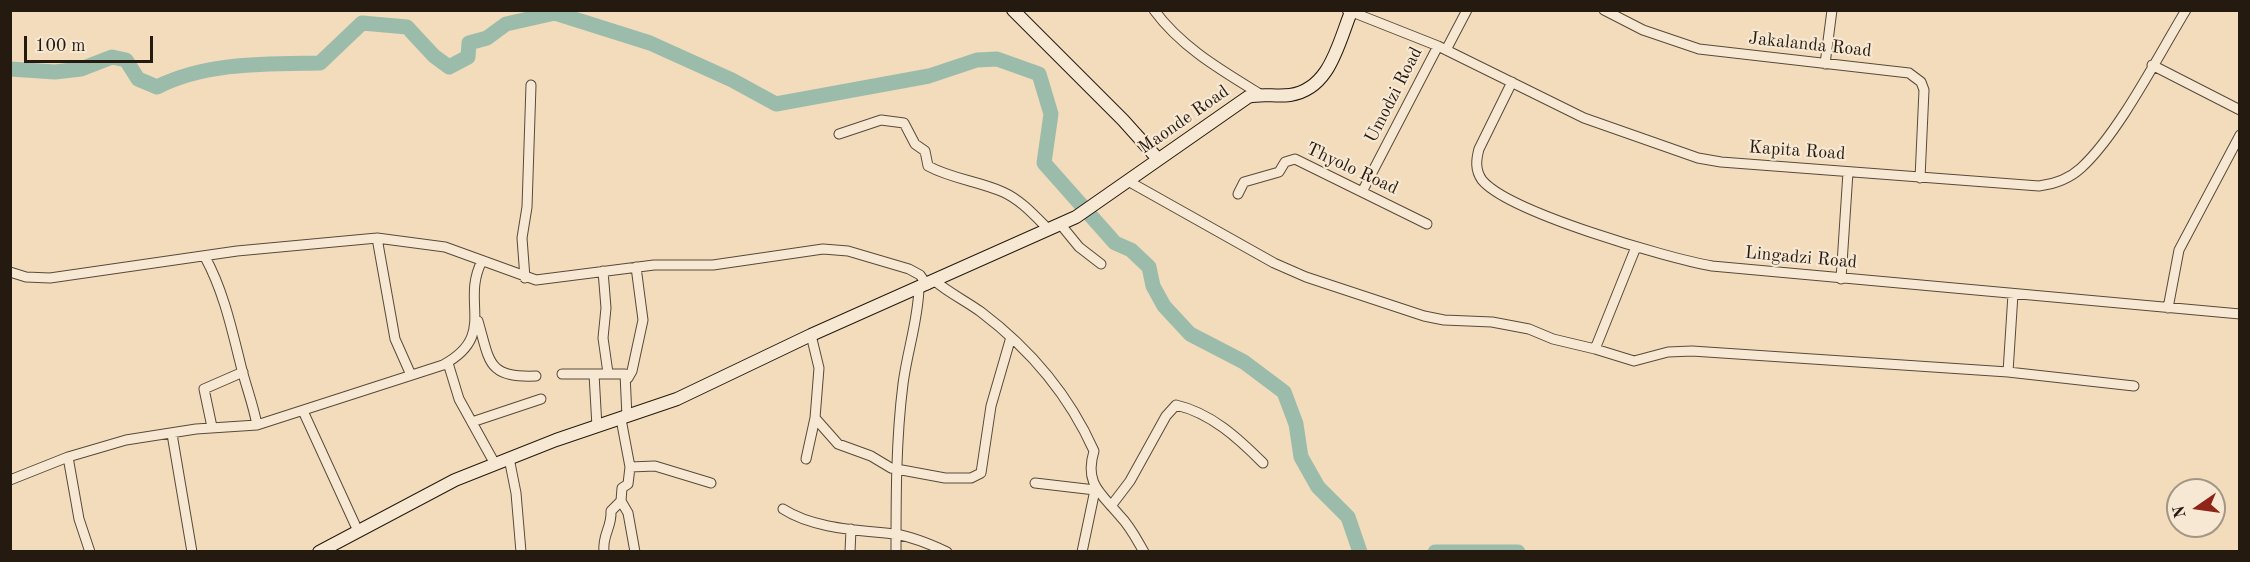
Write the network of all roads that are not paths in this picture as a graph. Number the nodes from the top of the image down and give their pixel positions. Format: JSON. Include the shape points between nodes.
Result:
{"nodes":[{"id":1,"x":1013,"y":10,"type":"edge"},
{"id":2,"x":1154,"y":10,"type":"edge"},
{"id":3,"x":1467,"y":10,"type":"edge"},
{"id":4,"x":1604,"y":10,"type":"edge"},
{"id":5,"x":1832,"y":10,"type":"edge"},
{"id":6,"x":2186,"y":10,"type":"edge"},
{"id":7,"x":1349,"y":11,"type":"edge"},
{"id":8,"x":1442,"y":48,"type":"junction"},
{"id":9,"x":1826,"y":64,"type":"junction"},
{"id":10,"x":2152,"y":66,"type":"junction"},
{"id":11,"x":1512,"y":82,"type":"junction"},
{"id":12,"x":531,"y":85,"type":"dead end"},
{"id":13,"x":1260,"y":94,"type":"junction"},
{"id":14,"x":2240,"y":110,"type":"edge"},
{"id":15,"x":839,"y":134,"type":"dead end"},
{"id":16,"x":2240,"y":135,"type":"edge"},
{"id":17,"x":1158,"y":159,"type":"junction"},
{"id":18,"x":1848,"y":171,"type":"junction"},
{"id":19,"x":1920,"y":178,"type":"junction"},
{"id":20,"x":1128,"y":181,"type":"junction"},
{"id":21,"x":1363,"y":190,"type":"junction"},
{"id":22,"x":1238,"y":194,"type":"dead end"},
{"id":23,"x":1427,"y":224,"type":"dead end"},
{"id":24,"x":1055,"y":227,"type":"junction"},
{"id":25,"x":377,"y":238,"type":"junction"},
{"id":26,"x":1636,"y":247,"type":"junction"},
{"id":27,"x":205,"y":257,"type":"junction"},
{"id":28,"x":482,"y":261,"type":"junction"},
{"id":29,"x":1101,"y":264,"type":"dead end"},
{"id":30,"x":636,"y":267,"type":"junction"},
{"id":31,"x":603,"y":271,"type":"junction"},
{"id":32,"x":10,"y":272,"type":"edge"},
{"id":33,"x":525,"y":278,"type":"junction"},
{"id":34,"x":1841,"y":279,"type":"junction"},
{"id":35,"x":927,"y":285,"type":"junction"},
{"id":36,"x":2013,"y":294,"type":"junction"},
{"id":37,"x":2168,"y":308,"type":"junction"},
{"id":38,"x":2240,"y":314,"type":"edge"},
{"id":39,"x":477,"y":318,"type":"junction"},
{"id":40,"x":811,"y":334,"type":"junction"},
{"id":41,"x":1011,"y":337,"type":"junction"},
{"id":42,"x":1595,"y":349,"type":"junction"},
{"id":43,"x":448,"y":363,"type":"junction"},
{"id":44,"x":243,"y":372,"type":"junction"},
{"id":45,"x":2008,"y":372,"type":"junction"},
{"id":46,"x":608,"y":373,"type":"junction"},
{"id":47,"x":562,"y":374,"type":"dead end"},
{"id":48,"x":594,"y":374,"type":"junction"},
{"id":49,"x":411,"y":375,"type":"junction"},
{"id":50,"x":536,"y":376,"type":"dead end"},
{"id":51,"x":627,"y":378,"type":"junction"},
{"id":52,"x":2134,"y":386,"type":"dead end"},
{"id":53,"x":541,"y":399,"type":"dead end"},
{"id":54,"x":303,"y":411,"type":"junction"},
{"id":55,"x":624,"y":418,"type":"junction"},
{"id":56,"x":815,"y":418,"type":"junction"},
{"id":57,"x":472,"y":422,"type":"junction"},
{"id":58,"x":257,"y":425,"type":"junction"},
{"id":59,"x":212,"y":427,"type":"junction"},
{"id":60,"x":597,"y":427,"type":"junction"},
{"id":61,"x":172,"y":434,"type":"junction"},
{"id":62,"x":68,"y":457,"type":"junction"},
{"id":63,"x":509,"y":458,"type":"junction"},
{"id":64,"x":806,"y":459,"type":"dead end"},
{"id":65,"x":1263,"y":463,"type":"dead end"},
{"id":66,"x":495,"y":464,"type":"junction"},
{"id":67,"x":630,"y":467,"type":"junction"},
{"id":68,"x":897,"y":469,"type":"junction"},
{"id":69,"x":10,"y":480,"type":"edge"},
{"id":70,"x":711,"y":483,"type":"dead end"},
{"id":71,"x":1035,"y":483,"type":"dead end"},
{"id":72,"x":1095,"y":490,"type":"junction"},
{"id":73,"x":621,"y":501,"type":"junction"},
{"id":74,"x":1111,"y":506,"type":"junction"},
{"id":75,"x":783,"y":509,"type":"dead end"},
{"id":76,"x":851,"y":530,"type":"junction"},
{"id":77,"x":358,"y":531,"type":"junction"},
{"id":78,"x":896,"y":534,"type":"junction"},
{"id":79,"x":90,"y":552,"type":"edge"},
{"id":80,"x":192,"y":552,"type":"edge"},
{"id":81,"x":319,"y":552,"type":"edge"},
{"id":82,"x":521,"y":552,"type":"edge"},
{"id":83,"x":604,"y":552,"type":"edge"},
{"id":84,"x":635,"y":552,"type":"edge"},
{"id":85,"x":849,"y":552,"type":"edge"},
{"id":86,"x":896,"y":552,"type":"edge"},
{"id":87,"x":947,"y":552,"type":"edge"},
{"id":88,"x":1083,"y":552,"type":"edge"},
{"id":89,"x":1144,"y":552,"type":"edge"}],
"edges":[{"from":1,"to":17,"type":"street"},
{"from":2,"to":13,"type":"street","via":[[1196,53]]},
{"from":3,"to":8,"type":"street","name":"Umodzi Road"},
{"from":4,"to":9,"type":"street","name":"Jakalanda Road","via":[[1643,30],[1699,49]]},
{"from":5,"to":9,"type":"street"},
{"from":6,"to":10,"type":"street","name":"Kapita Road"},
{"from":7,"to":8,"type":"street","name":"Kapita Road"},
{"from":7,"to":13,"type":"street","name":"Maonde Road","via":[[1320,81],[1296,94]]},
{"from":8,"to":11,"type":"street","name":"Kapita Road"},
{"from":8,"to":21,"type":"street","name":"Umodzi Road"},
{"from":9,"to":19,"type":"street","name":"Jakalanda Road","via":[[1901,70],[1921,82],[1925,98]]},
{"from":10,"to":14,"type":"street"},
{"from":10,"to":19,"type":"street","name":"Kapita Road","via":[[2093,154],[2060,182],[2039,186]]},
{"from":11,"to":18,"type":"street","name":"Kapita Road","via":[[1577,116],[1698,158]]},
{"from":11,"to":26,"type":"street","name":"Lingadzi Road","via":[[1479,149],[1476,160],[1482,179],[1531,209]]},
{"from":12,"to":33,"type":"street","via":[[527,207],[522,238]]},
{"from":13,"to":17,"type":"street","name":"Maonde Road","via":[[1248,98]]},
{"from":15,"to":24,"type":"street","via":[[881,120],[904,123],[915,144],[925,150],[928,166],[1005,193]]},
{"from":16,"to":37,"type":"street","via":[[2176,258]]},
{"from":17,"to":20,"type":"street","name":"Maonde Road"},
{"from":18,"to":19,"type":"street","name":"Kapita Road"},
{"from":18,"to":34,"type":"street"},
{"from":20,"to":24,"type":"street","name":"Maonde Road"},
{"from":20,"to":42,"type":"street","via":[[1241,247],[1306,278],[1424,316],[1510,326]]},
{"from":21,"to":22,"type":"street","name":"Thyolo Road","via":[[1296,159],[1285,162],[1279,172],[1244,182]]},
{"from":21,"to":23,"type":"street","name":"Thyolo Road"},
{"from":24,"to":29,"type":"street"},
{"from":24,"to":35,"type":"street","name":"Maonde Road"},
{"from":25,"to":27,"type":"street"},
{"from":25,"to":28,"type":"street","via":[[429,243]]},
{"from":25,"to":49,"type":"street","via":[[396,339]]},
{"from":26,"to":34,"type":"street","name":"Lingadzi Road","via":[[1712,266]]},
{"from":26,"to":42,"type":"street"},
{"from":27,"to":32,"type":"street","via":[[50,278]]},
{"from":27,"to":44,"type":"street","via":[[219,282]]},
{"from":28,"to":33,"type":"street"},
{"from":28,"to":39,"type":"street","via":[[473,285]]},
{"from":30,"to":31,"type":"street"},
{"from":30,"to":35,"type":"street","via":[[704,266],[831,249],[909,269]]},
{"from":30,"to":51,"type":"street","via":[[643,320]]},
{"from":31,"to":33,"type":"street"},
{"from":31,"to":46,"type":"street","via":[[603,338]]},
{"from":34,"to":36,"type":"street","name":"Lingadzi Road"},
{"from":35,"to":40,"type":"street","name":"Maonde Road"},
{"from":35,"to":41,"type":"street","via":[[980,311]]},
{"from":35,"to":68,"type":"street","via":[[902,390]]},
{"from":36,"to":37,"type":"street","name":"Lingadzi Road"},
{"from":36,"to":45,"type":"street"},
{"from":37,"to":38,"type":"street","name":"Lingadzi Road"},
{"from":39,"to":43,"type":"street","via":[[470,340]]},
{"from":39,"to":50,"type":"street","via":[[488,356],[498,370],[508,376]]},
{"from":40,"to":55,"type":"street","name":"Maonde Road","via":[[677,399]]},
{"from":40,"to":56,"type":"street","via":[[819,368]]},
{"from":41,"to":68,"type":"street","via":[[991,406],[981,473],[971,478],[945,478]]},
{"from":41,"to":72,"type":"street","via":[[1042,367],[1082,423],[1094,451],[1089,465]]},
{"from":42,"to":45,"type":"street","via":[[1634,361],[1668,352],[1692,351]]},
{"from":43,"to":49,"type":"street"},
{"from":43,"to":57,"type":"street","via":[[459,399]]},
{"from":44,"to":58,"type":"street"},
{"from":44,"to":59,"type":"street","via":[[204,389]]},
{"from":45,"to":52,"type":"street"},
{"from":46,"to":48,"type":"street"},
{"from":46,"to":51,"type":"street","via":[[623,373]]},
{"from":47,"to":48,"type":"street"},
{"from":48,"to":60,"type":"street"},
{"from":49,"to":54,"type":"street"},
{"from":51,"to":55,"type":"street"},
{"from":53,"to":57,"type":"street"},
{"from":54,"to":58,"type":"street"},
{"from":54,"to":77,"type":"street"},
{"from":55,"to":60,"type":"street","name":"Maonde Road"},
{"from":55,"to":67,"type":"street"},
{"from":56,"to":64,"type":"street"},
{"from":56,"to":68,"type":"street","via":[[837,444]]},
{"from":57,"to":66,"type":"street"},
{"from":58,"to":59,"type":"street"},
{"from":59,"to":61,"type":"street"},
{"from":60,"to":63,"type":"street","name":"Maonde Road"},
{"from":61,"to":62,"type":"street","via":[[126,440]]},
{"from":61,"to":80,"type":"street"},
{"from":62,"to":69,"type":"street"},
{"from":62,"to":79,"type":"street","via":[[79,519]]},
{"from":63,"to":66,"type":"street","name":"Maonde Road"},
{"from":63,"to":82,"type":"street"},
{"from":65,"to":74,"type":"street","via":[[1207,416],[1176,405],[1166,416],[1131,481]]},
{"from":66,"to":77,"type":"street","name":"Maonde Road","via":[[428,492]]},
{"from":67,"to":70,"type":"street","via":[[655,466]]},
{"from":67,"to":73,"type":"street"},
{"from":68,"to":78,"type":"street"},
{"from":71,"to":72,"type":"street"},
{"from":72,"to":74,"type":"street"},
{"from":72,"to":88,"type":"street"},
{"from":73,"to":83,"type":"street","via":[[611,511],[611,525],[603,537]]},
{"from":73,"to":84,"type":"street","via":[[628,513]]},
{"from":74,"to":89,"type":"street"},
{"from":75,"to":76,"type":"street"},
{"from":76,"to":78,"type":"street"},
{"from":76,"to":85,"type":"street"},
{"from":77,"to":81,"type":"street","name":"Maonde Road"},
{"from":78,"to":86,"type":"street"},
{"from":78,"to":87,"type":"street"}]}
